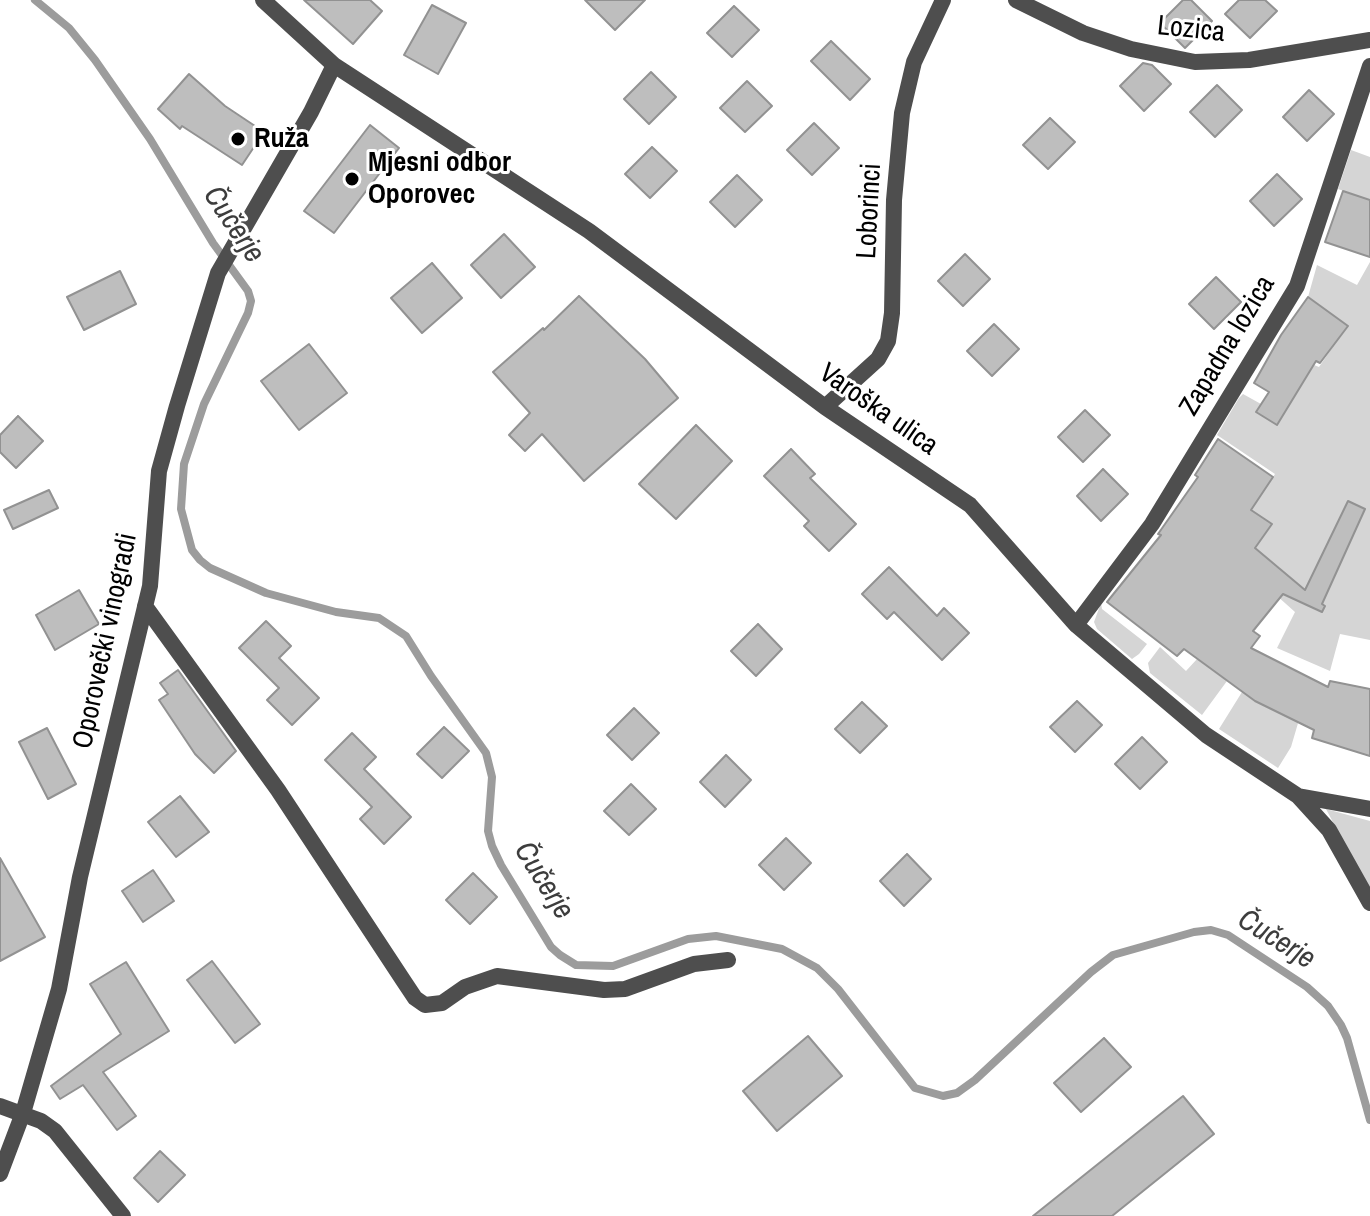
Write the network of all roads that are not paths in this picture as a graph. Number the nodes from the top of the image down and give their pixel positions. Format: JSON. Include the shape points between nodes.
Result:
{"nodes":[{"id":1,"x":263,"y":0,"type":"edge"},
{"id":2,"x":943,"y":0,"type":"edge"},
{"id":3,"x":1016,"y":0,"type":"edge"},
{"id":4,"x":1370,"y":40,"type":"edge"},
{"id":5,"x":334,"y":65,"type":"junction"},
{"id":6,"x":1370,"y":66,"type":"edge"},
{"id":7,"x":825,"y":407,"type":"junction"},
{"id":8,"x":145,"y":606,"type":"junction"},
{"id":9,"x":1076,"y":625,"type":"junction"},
{"id":10,"x":1298,"y":796,"type":"junction"},
{"id":11,"x":1370,"y":809,"type":"edge"},
{"id":12,"x":1370,"y":903,"type":"edge"},
{"id":13,"x":728,"y":960,"type":"dead end"},
{"id":14,"x":0,"y":1106,"type":"edge"},
{"id":15,"x":23,"y":1113,"type":"junction"},
{"id":16,"x":0,"y":1174,"type":"edge"},
{"id":17,"x":123,"y":1216,"type":"edge"}],
"edges":[{"from":1,"to":5,"type":"street"},
{"from":2,"to":7,"type":"street","name":"Loborinci","via":[[914,62],[902,113],[888,341],[878,359]]},
{"from":3,"to":4,"type":"street","name":"Lozica","via":[[1083,33],[1195,62],[1249,60]]},
{"from":5,"to":7,"type":"street","name":"Varoška ulica","via":[[589,231]]},
{"from":5,"to":8,"type":"street","name":"Oporovečki vinogradi","via":[[218,273],[159,471]]},
{"from":6,"to":9,"type":"street","name":"Zapadna lozica","via":[[1297,286],[1152,524]]},
{"from":7,"to":9,"type":"street","name":"Varoška ulica","via":[[970,505]]},
{"from":8,"to":13,"type":"street","via":[[278,790],[415,998],[425,1005],[442,1003],[465,987],[497,976],[625,989],[694,964]]},
{"from":8,"to":15,"type":"street","name":"Oporovečki vinogradi","via":[[80,877],[59,989]]},
{"from":9,"to":10,"type":"street","name":"Varoška ulica","via":[[1206,735]]},
{"from":10,"to":11,"type":"street","name":"Varoška ulica"},
{"from":10,"to":12,"type":"street","via":[[1329,830]]},
{"from":14,"to":15,"type":"street"},
{"from":15,"to":16,"type":"street","name":"Oporovečki vinogradi"},
{"from":15,"to":17,"type":"street","via":[[67,1143]]}]}
